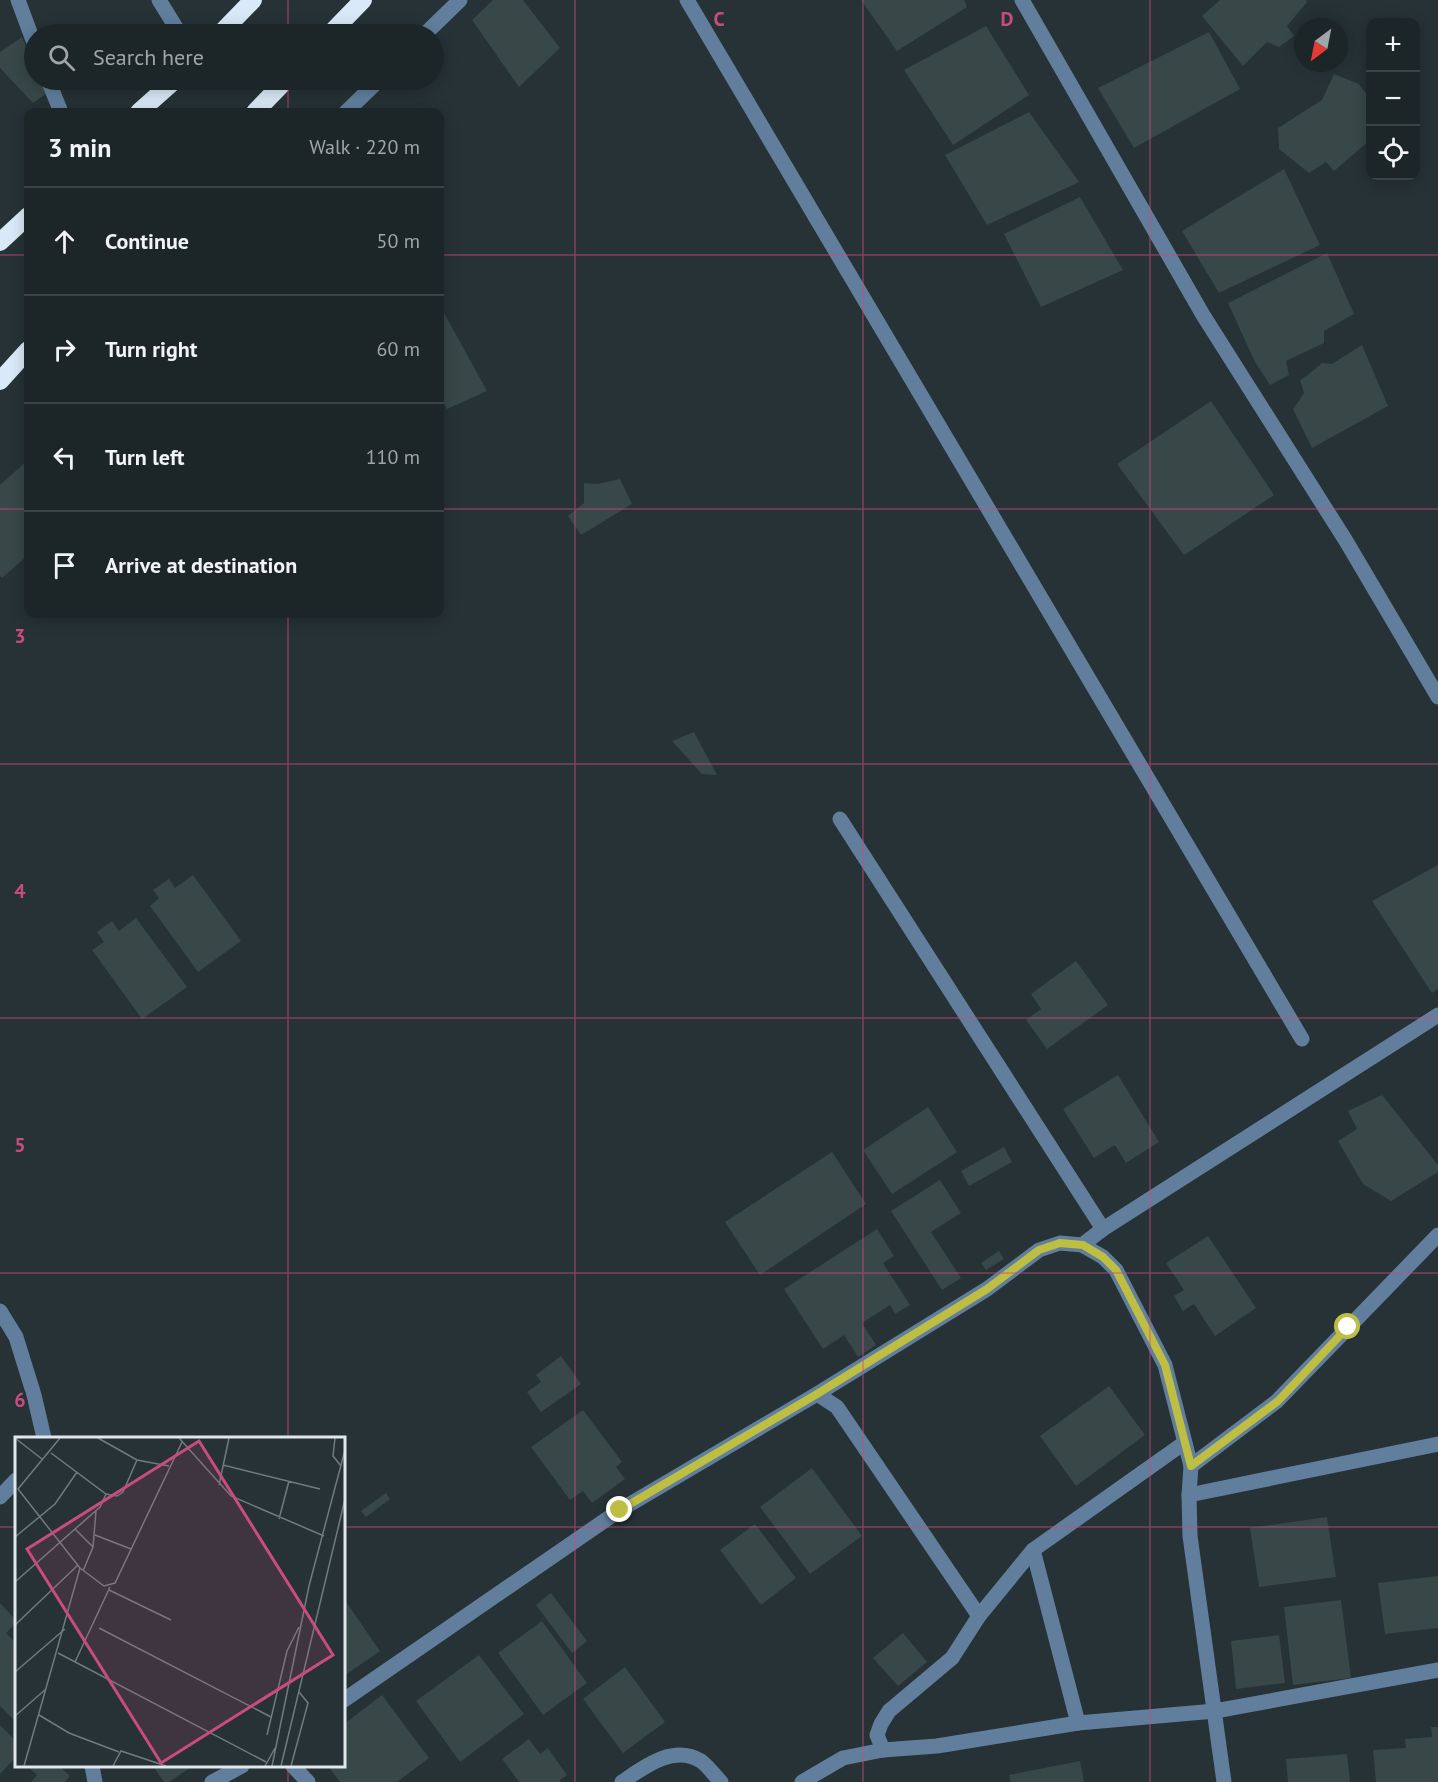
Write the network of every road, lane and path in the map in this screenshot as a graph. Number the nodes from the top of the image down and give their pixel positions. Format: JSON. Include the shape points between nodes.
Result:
{"nodes":[{"id":1,"x":18,"y":0,"type":"edge"},
{"id":2,"x":159,"y":0,"type":"edge"},
{"id":3,"x":253,"y":0,"type":"edge"},
{"id":4,"x":363,"y":0,"type":"edge"},
{"id":5,"x":460,"y":0,"type":"edge"},
{"id":6,"x":687,"y":0,"type":"edge"},
{"id":7,"x":1022,"y":0,"type":"edge"},
{"id":8,"x":27,"y":24,"type":"edge"},
{"id":9,"x":174,"y":24,"type":"edge"},
{"id":10,"x":230,"y":24,"type":"edge"},
{"id":11,"x":340,"y":24,"type":"edge"},
{"id":12,"x":435,"y":24,"type":"edge"},
{"id":13,"x":52,"y":90,"type":"edge"},
{"id":14,"x":164,"y":90,"type":"edge"},
{"id":15,"x":276,"y":90,"type":"edge"},
{"id":16,"x":369,"y":90,"type":"edge"},
{"id":17,"x":59,"y":108,"type":"edge"},
{"id":18,"x":144,"y":108,"type":"edge"},
{"id":19,"x":259,"y":108,"type":"edge"},
{"id":20,"x":350,"y":108,"type":"edge"},
{"id":21,"x":24,"y":220,"type":"edge"},
{"id":22,"x":0,"y":242,"type":"edge"},
{"id":23,"x":24,"y":354,"type":"edge"},
{"id":24,"x":0,"y":381,"type":"edge"},
{"id":25,"x":1438,"y":697,"type":"edge"},
{"id":26,"x":840,"y":819,"type":"dead end"},
{"id":27,"x":1438,"y":1016,"type":"edge"},
{"id":28,"x":1302,"y":1039,"type":"dead end"},
{"id":29,"x":1103,"y":1229,"type":"junction"},
{"id":30,"x":1438,"y":1235,"type":"edge"},
{"id":31,"x":1083,"y":1245,"type":"junction"},
{"id":32,"x":0,"y":1311,"type":"edge"},
{"id":33,"x":817,"y":1394,"type":"junction"},
{"id":34,"x":44,"y":1437,"type":"edge"},
{"id":35,"x":1184,"y":1443,"type":"junction"},
{"id":36,"x":1438,"y":1444,"type":"edge"},
{"id":37,"x":1191,"y":1466,"type":"junction"},
{"id":38,"x":15,"y":1481,"type":"edge"},
{"id":39,"x":1189,"y":1495,"type":"junction"},
{"id":40,"x":0,"y":1497,"type":"edge"},
{"id":41,"x":1033,"y":1550,"type":"junction"},
{"id":42,"x":979,"y":1616,"type":"junction"},
{"id":43,"x":1438,"y":1670,"type":"edge"},
{"id":44,"x":345,"y":1699,"type":"edge"},
{"id":45,"x":1215,"y":1711,"type":"junction"},
{"id":46,"x":1078,"y":1723,"type":"junction"},
{"id":47,"x":883,"y":1750,"type":"junction"},
{"id":48,"x":92,"y":1767,"type":"edge"},
{"id":49,"x":240,"y":1767,"type":"edge"},
{"id":50,"x":293,"y":1767,"type":"edge"},
{"id":51,"x":95,"y":1782,"type":"edge"},
{"id":52,"x":212,"y":1782,"type":"edge"},
{"id":53,"x":308,"y":1782,"type":"edge"},
{"id":54,"x":622,"y":1782,"type":"edge"},
{"id":55,"x":721,"y":1782,"type":"edge"},
{"id":56,"x":802,"y":1782,"type":"edge"},
{"id":57,"x":1224,"y":1782,"type":"edge"}],
"edges":[{"from":1,"to":8,"type":"street"},
{"from":2,"to":9,"type":"street"},
{"from":3,"to":10,"type":"highway"},
{"from":4,"to":11,"type":"highway"},
{"from":5,"to":12,"type":"street"},
{"from":6,"to":28,"type":"street"},
{"from":7,"to":25,"type":"street","via":[[1203,315]]},
{"from":13,"to":17,"type":"street"},
{"from":14,"to":18,"type":"highway"},
{"from":15,"to":19,"type":"highway"},
{"from":16,"to":20,"type":"street"},
{"from":21,"to":22,"type":"highway"},
{"from":23,"to":24,"type":"highway"},
{"from":26,"to":29,"type":"street"},
{"from":27,"to":29,"type":"street"},
{"from":29,"to":31,"type":"street"},
{"from":30,"to":37,"type":"street","via":[[1278,1401]]},
{"from":31,"to":33,"type":"street","via":[[1060,1243],[1039,1250],[987,1289]]},
{"from":31,"to":35,"type":"street","via":[[1116,1270],[1133,1302],[1165,1365]]},
{"from":32,"to":34,"type":"street","via":[[16,1338]]},
{"from":33,"to":42,"type":"street","via":[[837,1407]]},
{"from":33,"to":44,"type":"street","via":[[620,1510]]},
{"from":35,"to":37,"type":"street"},
{"from":35,"to":41,"type":"street"},
{"from":36,"to":39,"type":"street"},
{"from":37,"to":39,"type":"street"},
{"from":38,"to":40,"type":"street"},
{"from":39,"to":45,"type":"street","via":[[1190,1536]]},
{"from":41,"to":42,"type":"street"},
{"from":41,"to":46,"type":"street"},
{"from":42,"to":47,"type":"street","via":[[952,1658],[889,1711],[877,1735]]},
{"from":43,"to":45,"type":"street"},
{"from":45,"to":46,"type":"street"},
{"from":45,"to":57,"type":"street"},
{"from":46,"to":47,"type":"street","via":[[937,1746]]},
{"from":47,"to":56,"type":"street","via":[[843,1758]]},
{"from":48,"to":51,"type":"street"},
{"from":49,"to":52,"type":"street"},
{"from":50,"to":53,"type":"street"},
{"from":54,"to":55,"type":"street","via":[[648,1764],[666,1757],[685,1756],[701,1761]]}]}
